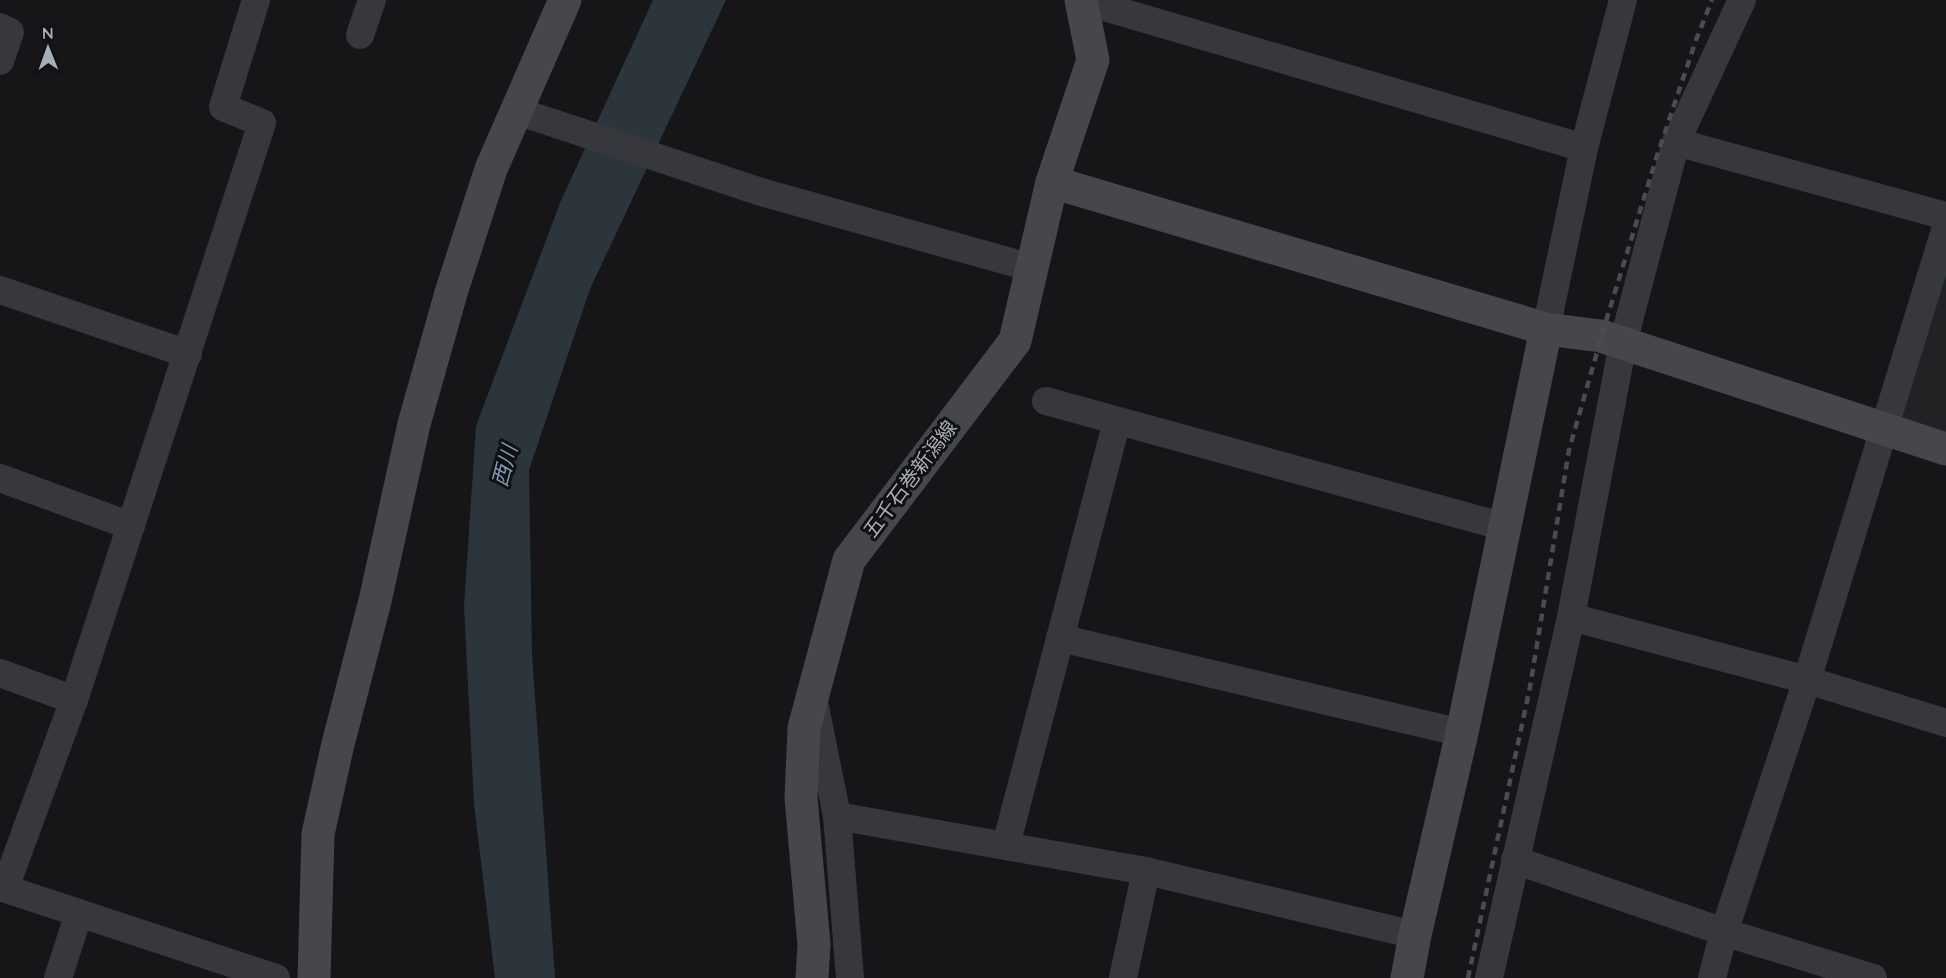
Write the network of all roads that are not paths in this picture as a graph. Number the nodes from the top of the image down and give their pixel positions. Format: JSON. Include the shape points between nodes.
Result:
{"nodes":[{"id":1,"x":256,"y":0,"type":"edge"},
{"id":2,"x":372,"y":0,"type":"edge"},
{"id":3,"x":566,"y":0,"type":"edge"},
{"id":4,"x":1081,"y":0,"type":"edge"},
{"id":5,"x":1109,"y":0,"type":"edge"},
{"id":6,"x":1623,"y":0,"type":"edge"},
{"id":7,"x":1743,"y":0,"type":"edge"},
{"id":8,"x":0,"y":27,"type":"edge"},
{"id":9,"x":360,"y":35,"type":"dead end"},
{"id":10,"x":0,"y":61,"type":"edge"},
{"id":11,"x":517,"y":111,"type":"junction"},
{"id":12,"x":1677,"y":142,"type":"junction"},
{"id":13,"x":1584,"y":148,"type":"junction"},
{"id":14,"x":1052,"y":182,"type":"junction"},
{"id":15,"x":1946,"y":216,"type":"edge"},
{"id":16,"x":1946,"y":227,"type":"edge"},
{"id":17,"x":1032,"y":268,"type":"junction"},
{"id":18,"x":0,"y":290,"type":"edge"},
{"id":19,"x":1546,"y":329,"type":"junction"},
{"id":20,"x":1623,"y":343,"type":"junction"},
{"id":21,"x":188,"y":354,"type":"junction"},
{"id":22,"x":1046,"y":401,"type":"dead end"},
{"id":23,"x":1117,"y":421,"type":"junction"},
{"id":24,"x":1884,"y":429,"type":"junction"},
{"id":25,"x":1946,"y":449,"type":"edge"},
{"id":26,"x":0,"y":478,"type":"edge"},
{"id":27,"x":131,"y":526,"type":"junction"},
{"id":28,"x":1505,"y":527,"type":"junction"},
{"id":29,"x":1571,"y":617,"type":"junction"},
{"id":30,"x":1060,"y":638,"type":"junction"},
{"id":31,"x":0,"y":674,"type":"edge"},
{"id":32,"x":1807,"y":680,"type":"junction"},
{"id":33,"x":813,"y":695,"type":"junction"},
{"id":34,"x":74,"y":700,"type":"junction"},
{"id":35,"x":1946,"y":723,"type":"edge"},
{"id":36,"x":1462,"y":733,"type":"junction"},
{"id":37,"x":837,"y":816,"type":"junction"},
{"id":38,"x":1006,"y":845,"type":"junction"},
{"id":39,"x":1515,"y":860,"type":"junction"},
{"id":40,"x":1146,"y":871,"type":"junction"},
{"id":41,"x":2,"y":887,"type":"edge"},
{"id":42,"x":79,"y":913,"type":"junction"},
{"id":43,"x":1724,"y":932,"type":"junction"},
{"id":44,"x":1415,"y":935,"type":"junction"},
{"id":45,"x":58,"y":978,"type":"edge"},
{"id":46,"x":276,"y":978,"type":"edge"},
{"id":47,"x":314,"y":978,"type":"edge"},
{"id":48,"x":812,"y":978,"type":"edge"},
{"id":49,"x":850,"y":978,"type":"edge"},
{"id":50,"x":1123,"y":978,"type":"edge"},
{"id":51,"x":1407,"y":978,"type":"edge"},
{"id":52,"x":1489,"y":978,"type":"edge"},
{"id":53,"x":1712,"y":978,"type":"edge"},
{"id":54,"x":1874,"y":978,"type":"edge"}],
"edges":[{"from":1,"to":21,"type":"street","via":[[223,107],[262,123]]},
{"from":2,"to":9,"type":"street"},
{"from":3,"to":11,"type":"street"},
{"from":4,"to":14,"type":"street","name":"五千石巻新潟線","via":[[1093,60]]},
{"from":5,"to":13,"type":"street","via":[[1108,8]]},
{"from":6,"to":13,"type":"street"},
{"from":7,"to":12,"type":"street"},
{"from":8,"to":10,"type":"street","via":[[10,32]]},
{"from":11,"to":17,"type":"street","via":[[761,192]]},
{"from":11,"to":47,"type":"street","via":[[491,169],[451,293],[414,424],[337,748],[318,834]]},
{"from":12,"to":15,"type":"street"},
{"from":12,"to":20,"type":"street"},
{"from":13,"to":19,"type":"street"},
{"from":14,"to":17,"type":"street","name":"五千石巻新潟線"},
{"from":14,"to":19,"type":"street"},
{"from":16,"to":24,"type":"street"},
{"from":17,"to":33,"type":"street","name":"五千石巻新潟線","via":[[1015,341],[849,560]]},
{"from":18,"to":21,"type":"street"},
{"from":19,"to":20,"type":"street"},
{"from":19,"to":28,"type":"street"},
{"from":20,"to":24,"type":"street"},
{"from":20,"to":29,"type":"street"},
{"from":21,"to":27,"type":"street"},
{"from":22,"to":23,"type":"street"},
{"from":23,"to":28,"type":"street"},
{"from":23,"to":30,"type":"street"},
{"from":24,"to":25,"type":"street"},
{"from":24,"to":32,"type":"street"},
{"from":26,"to":27,"type":"street"},
{"from":27,"to":34,"type":"street"},
{"from":28,"to":36,"type":"street"},
{"from":29,"to":32,"type":"street"},
{"from":29,"to":39,"type":"street"},
{"from":30,"to":36,"type":"street"},
{"from":30,"to":38,"type":"street"},
{"from":31,"to":34,"type":"street"},
{"from":32,"to":35,"type":"street"},
{"from":32,"to":43,"type":"street"},
{"from":33,"to":37,"type":"street"},
{"from":33,"to":48,"type":"street","name":"五千石巻新潟線","via":[[804,728],[801,798],[814,945]]},
{"from":34,"to":41,"type":"street"},
{"from":36,"to":44,"type":"street"},
{"from":37,"to":38,"type":"street"},
{"from":37,"to":49,"type":"street"},
{"from":38,"to":40,"type":"street"},
{"from":39,"to":43,"type":"street"},
{"from":39,"to":52,"type":"street"},
{"from":40,"to":44,"type":"street"},
{"from":40,"to":50,"type":"street"},
{"from":41,"to":42,"type":"street"},
{"from":42,"to":45,"type":"street"},
{"from":42,"to":46,"type":"street"},
{"from":43,"to":53,"type":"street"},
{"from":43,"to":54,"type":"street"},
{"from":44,"to":51,"type":"street"}]}
